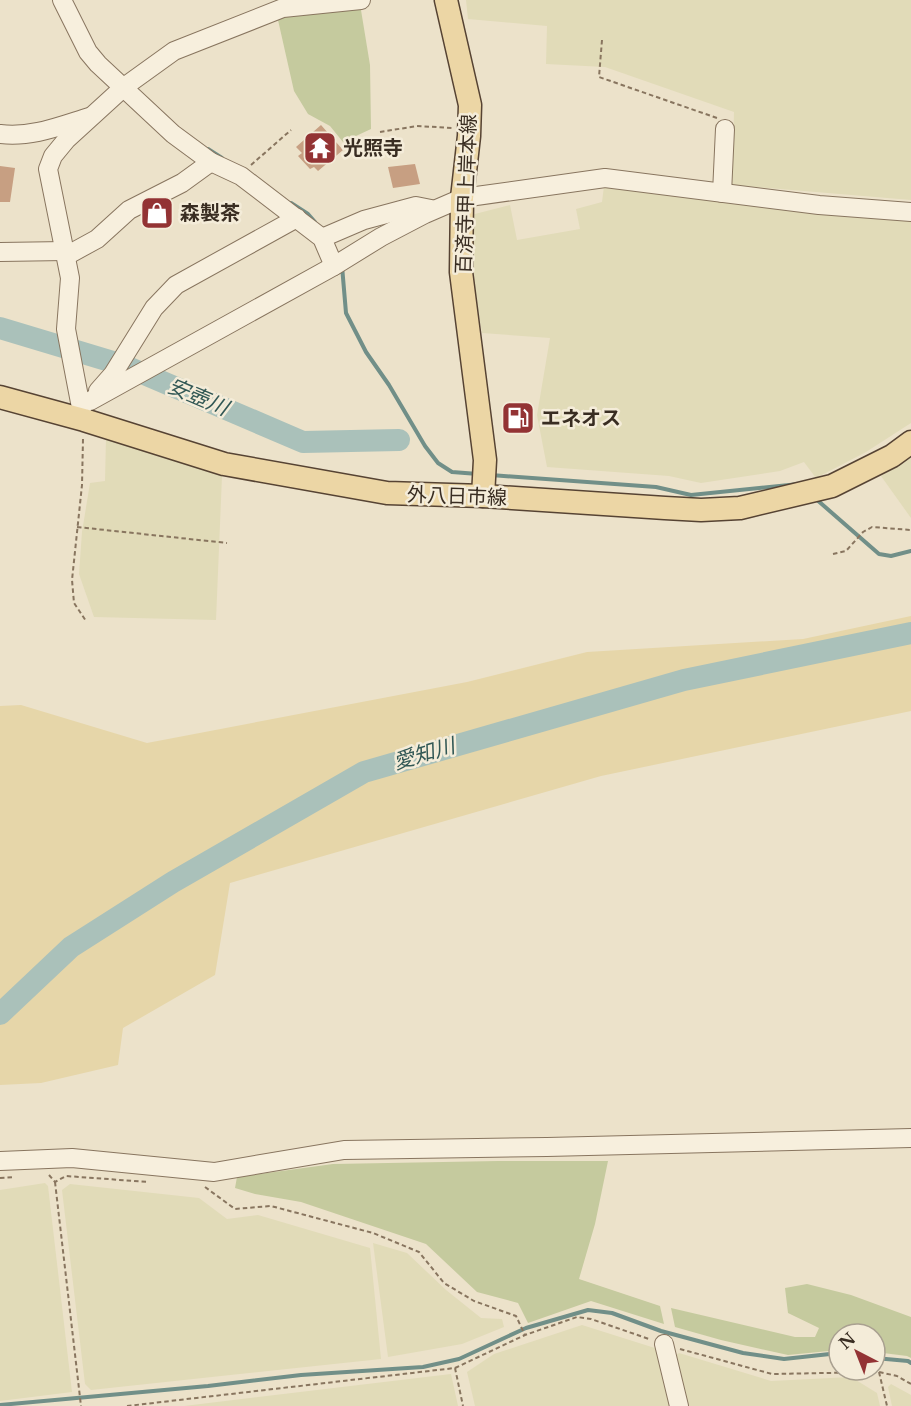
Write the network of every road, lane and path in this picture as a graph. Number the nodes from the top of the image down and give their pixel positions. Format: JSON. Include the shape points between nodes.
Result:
{"nodes":[{"id":1,"x":62,"y":0,"type":"edge"},
{"id":2,"x":361,"y":0,"type":"edge"},
{"id":3,"x":446,"y":0,"type":"edge"},
{"id":4,"x":602,"y":39,"type":"dead end"},
{"id":5,"x":124,"y":87,"type":"junction"},
{"id":6,"x":93,"y":116,"type":"junction"},
{"id":7,"x":725,"y":129,"type":"joint"},
{"id":8,"x":291,"y":130,"type":"dead end"},
{"id":9,"x":469,"y":130,"type":"junction"},
{"id":10,"x":380,"y":132,"type":"dead end"},
{"id":11,"x":0,"y":134,"type":"edge"},
{"id":12,"x":211,"y":162,"type":"junction"},
{"id":13,"x":247,"y":169,"type":"dead end"},
{"id":14,"x":722,"y":193,"type":"junction"},
{"id":15,"x":462,"y":198,"type":"junction"},
{"id":16,"x":435,"y":210,"type":"junction"},
{"id":17,"x":911,"y":212,"type":"edge"},
{"id":18,"x":297,"y":218,"type":"junction"},
{"id":19,"x":322,"y":238,"type":"junction"},
{"id":20,"x":0,"y":252,"type":"edge"},
{"id":21,"x":65,"y":253,"type":"junction"},
{"id":22,"x":334,"y":266,"type":"junction"},
{"id":23,"x":0,"y":398,"type":"edge"},
{"id":24,"x":87,"y":410,"type":"junction"},
{"id":25,"x":911,"y":442,"type":"edge"},
{"id":26,"x":484,"y":479,"type":"junction"},
{"id":27,"x":77,"y":527,"type":"junction"},
{"id":28,"x":911,"y":530,"type":"edge"},
{"id":29,"x":227,"y":543,"type":"dead end"},
{"id":30,"x":833,"y":554,"type":"dead end"},
{"id":31,"x":86,"y":621,"type":"dead end"},
{"id":32,"x":911,"y":1138,"type":"edge"},
{"id":33,"x":0,"y":1161,"type":"edge"},
{"id":34,"x":48,"y":1173,"type":"dead end"},
{"id":35,"x":24,"y":1176,"type":"dead end"},
{"id":36,"x":0,"y":1178,"type":"edge"},
{"id":37,"x":55,"y":1182,"type":"junction"},
{"id":38,"x":158,"y":1183,"type":"dead end"},
{"id":39,"x":204,"y":1186,"type":"dead end"},
{"id":40,"x":525,"y":1335,"type":"dead end"},
{"id":41,"x":664,"y":1344,"type":"dead end"},
{"id":42,"x":881,"y":1382,"type":"edge"},
{"id":43,"x":81,"y":1406,"type":"edge"},
{"id":44,"x":127,"y":1406,"type":"edge"},
{"id":45,"x":463,"y":1406,"type":"edge"},
{"id":46,"x":679,"y":1406,"type":"edge"},
{"id":47,"x":887,"y":1406,"type":"edge"}],
"edges":[{"from":1,"to":5,"type":"street","via":[[88,52]]},
{"from":2,"to":5,"type":"street","via":[[283,8],[174,51]]},
{"from":3,"to":9,"type":"main road","name":"百済寺甲上岸本線","via":[[470,105]]},
{"from":4,"to":7,"type":"path","via":[[598,77],[726,121]]},
{"from":5,"to":6,"type":"street"},
{"from":5,"to":12,"type":"street","via":[[173,134]]},
{"from":6,"to":11,"type":"street","via":[[39,132]]},
{"from":6,"to":21,"type":"street","via":[[67,139],[48,169]]},
{"from":7,"to":14,"type":"street"},
{"from":8,"to":13,"type":"path"},
{"from":9,"to":10,"type":"path","via":[[417,126]]},
{"from":9,"to":15,"type":"main road","name":"百済寺甲上岸本線"},
{"from":12,"to":18,"type":"street","via":[[241,176]]},
{"from":12,"to":21,"type":"street","via":[[182,183],[129,210],[97,239]]},
{"from":14,"to":15,"type":"street","via":[[605,178]]},
{"from":14,"to":17,"type":"street"},
{"from":15,"to":16,"type":"street"},
{"from":15,"to":26,"type":"main road","name":"百済寺甲上岸本線","via":[[461,272]]},
{"from":16,"to":19,"type":"street","via":[[416,206],[364,220]]},
{"from":16,"to":22,"type":"street"},
{"from":18,"to":19,"type":"street"},
{"from":18,"to":24,"type":"street","via":[[176,285],[154,308]]},
{"from":19,"to":22,"type":"street"},
{"from":20,"to":21,"type":"street"},
{"from":21,"to":24,"type":"street","via":[[70,278],[66,329]]},
{"from":22,"to":24,"type":"street"},
{"from":23,"to":24,"type":"main road","name":"外八日市線"},
{"from":24,"to":26,"type":"main road","name":"外八日市線","via":[[224,464],[387,493]]},
{"from":24,"to":27,"type":"path"},
{"from":25,"to":26,"type":"main road","name":"外八日市線","via":[[832,486],[740,508],[701,510]]},
{"from":27,"to":29,"type":"path"},
{"from":27,"to":31,"type":"path","via":[[74,603]]},
{"from":28,"to":30,"type":"path","via":[[872,527],[846,551]]},
{"from":32,"to":33,"type":"street","via":[[344,1150],[214,1172],[72,1158]]},
{"from":34,"to":37,"type":"path"},
{"from":35,"to":36,"type":"path"},
{"from":37,"to":38,"type":"path","via":[[66,1176]]},
{"from":37,"to":43,"type":"path"},
{"from":39,"to":40,"type":"path","via":[[235,1209],[271,1206],[374,1233],[419,1252],[444,1283],[516,1316]]},
{"from":41,"to":46,"type":"street"},
{"from":42,"to":47,"type":"path"},
{"from":44,"to":45,"type":"path","via":[[454,1368]]}]}
